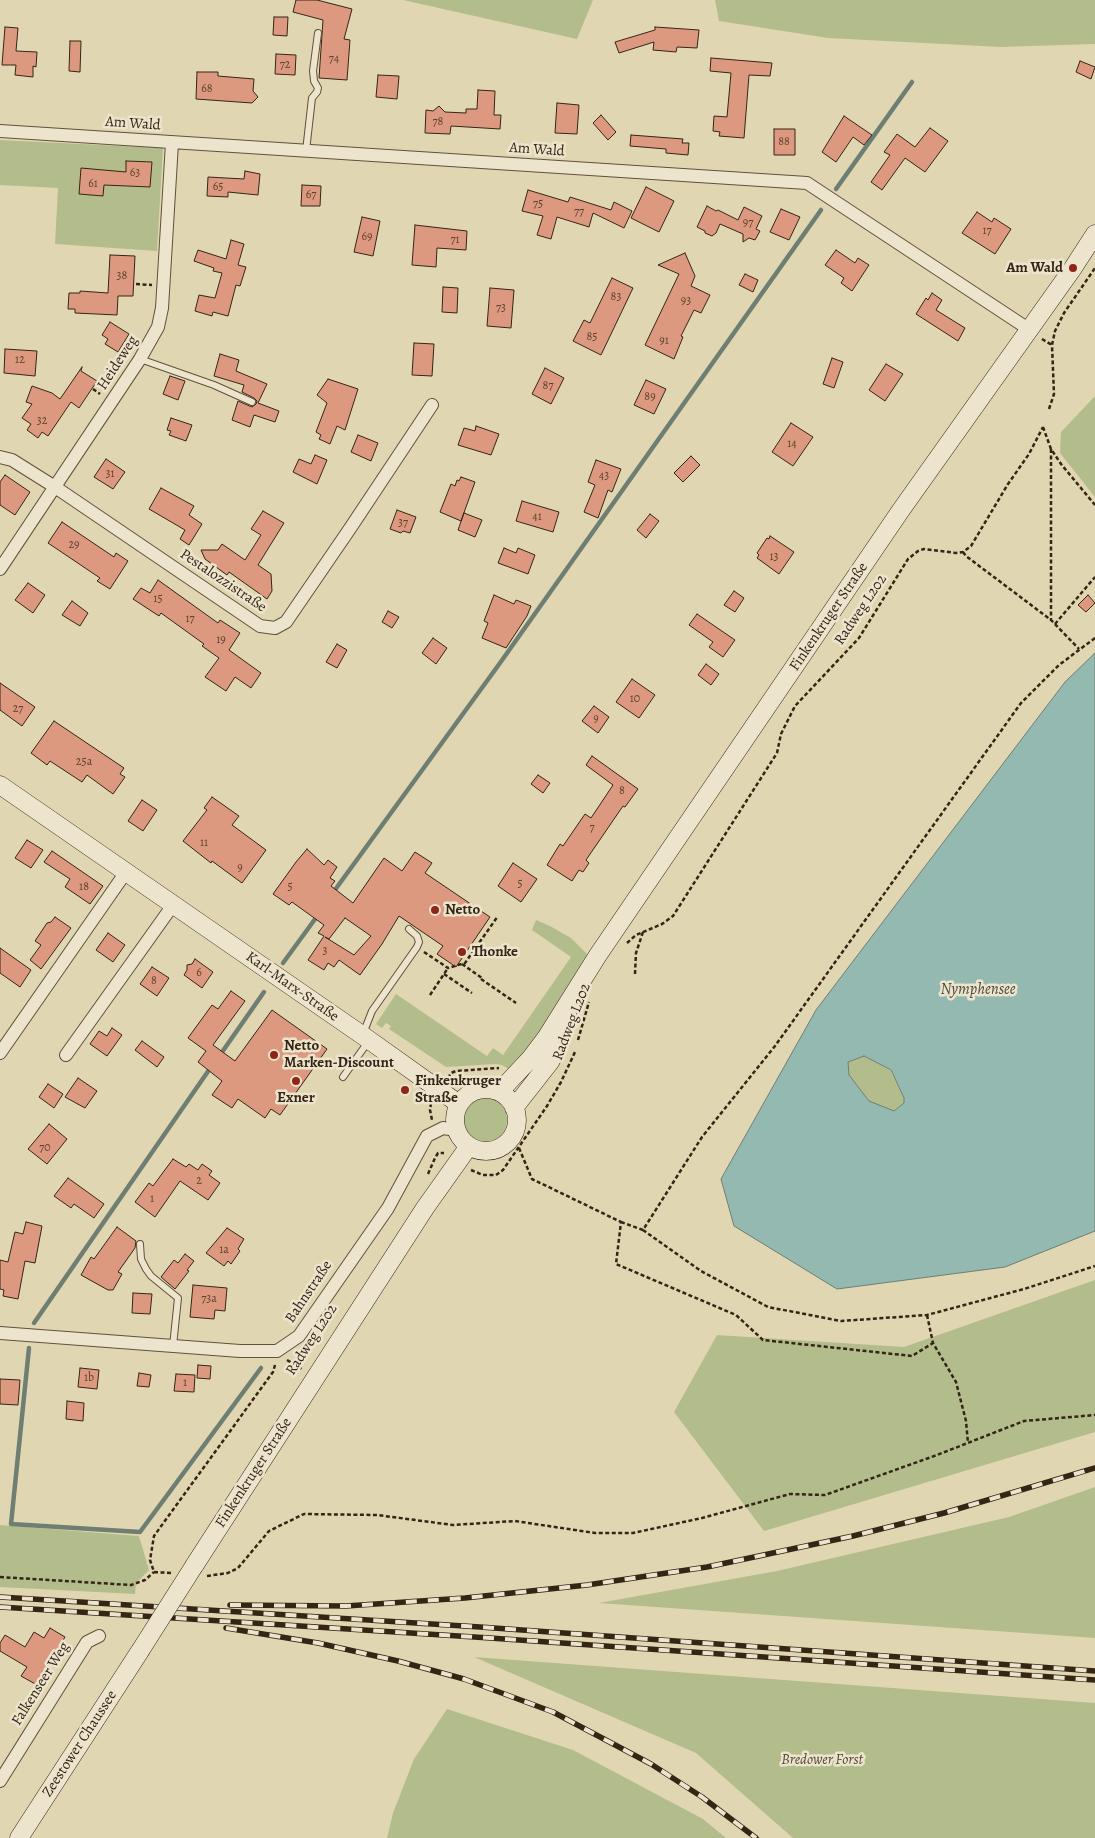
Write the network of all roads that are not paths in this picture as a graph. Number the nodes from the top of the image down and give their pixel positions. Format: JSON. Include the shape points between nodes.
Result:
{"nodes":[{"id":1,"x":318,"y":33,"type":"dead end"},
{"id":2,"x":0,"y":131,"type":"edge"},
{"id":3,"x":172,"y":143,"type":"junction"},
{"id":4,"x":306,"y":151,"type":"junction"},
{"id":5,"x":1095,"y":234,"type":"edge"},
{"id":6,"x":1030,"y":330,"type":"junction"},
{"id":7,"x":140,"y":359,"type":"junction"},
{"id":8,"x":252,"y":402,"type":"dead end"},
{"id":9,"x":432,"y":405,"type":"dead end"},
{"id":10,"x":0,"y":457,"type":"edge"},
{"id":11,"x":55,"y":488,"type":"junction"},
{"id":12,"x":0,"y":569,"type":"edge"},
{"id":13,"x":0,"y":785,"type":"edge"},
{"id":14,"x":126,"y":872,"type":"junction"},
{"id":15,"x":173,"y":905,"type":"junction"},
{"id":16,"x":409,"y":928,"type":"dead end"},
{"id":17,"x":568,"y":1003,"type":"junction"},
{"id":18,"x":366,"y":1038,"type":"junction"},
{"id":19,"x":0,"y":1053,"type":"edge"},
{"id":20,"x":66,"y":1055,"type":"dead end"},
{"id":21,"x":343,"y":1077,"type":"dead end"},
{"id":22,"x":499,"y":1092,"type":"junction"},
{"id":23,"x":459,"y":1104,"type":"junction"},
{"id":24,"x":514,"y":1108,"type":"junction"},
{"id":25,"x":457,"y":1130,"type":"junction"},
{"id":26,"x":469,"y":1146,"type":"junction"},
{"id":27,"x":140,"y":1244,"type":"dead end"},
{"id":28,"x":0,"y":1333,"type":"edge"},
{"id":29,"x":173,"y":1346,"type":"junction"},
{"id":30,"x":99,"y":1636,"type":"dead end"},
{"id":31,"x":140,"y":1651,"type":"joint"},
{"id":32,"x":0,"y":1781,"type":"edge"},
{"id":33,"x":19,"y":1838,"type":"edge"}],
"edges":[{"from":1,"to":4,"type":"lane","via":[[312,71],[318,88],[312,98]]},
{"from":2,"to":3,"type":"street","name":"Am Wald"},
{"from":3,"to":4,"type":"street","name":"Am Wald"},
{"from":3,"to":7,"type":"street","name":"Heideweg","via":[[161,315],[153,339]]},
{"from":4,"to":6,"type":"street","name":"Am Wald","via":[[807,183]]},
{"from":5,"to":6,"type":"main road","name":"Finkenkruger Straße"},
{"from":6,"to":17,"type":"main road","name":"Finkenkruger Straße","via":[[901,510]]},
{"from":7,"to":8,"type":"lane"},
{"from":7,"to":11,"type":"street","name":"Heideweg"},
{"from":9,"to":11,"type":"street","name":"Pestalozzistraße","via":[[286,622],[275,628],[260,626]]},
{"from":10,"to":11,"type":"street","name":"Pestalozzistraße","via":[[12,460]]},
{"from":11,"to":12,"type":"street","name":"Heideweg"},
{"from":13,"to":14,"type":"main road","name":"Karl-Marx-Straße"},
{"from":14,"to":15,"type":"main road","name":"Karl-Marx-Straße"},
{"from":14,"to":19,"type":"street"},
{"from":15,"to":18,"type":"main road","name":"Karl-Marx-Straße"},
{"from":15,"to":20,"type":"street"},
{"from":16,"to":18,"type":"lane","via":[[418,936],[419,942],[372,1011]]},
{"from":17,"to":22,"type":"main road","name":"Finkenkruger Straße","via":[[531,1058]]},
{"from":17,"to":24,"type":"main road","name":"Finkenkruger Straße","via":[[558,1047]]},
{"from":18,"to":21,"type":"lane"},
{"from":18,"to":23,"type":"main road","name":"Karl-Marx-Straße"},
{"from":22,"to":23,"type":"main road","via":[[476,1090]]},
{"from":22,"to":24,"type":"main road"},
{"from":23,"to":25,"type":"main road","via":[[455,1117]]},
{"from":24,"to":26,"type":"main road","via":[[516,1126],[506,1143],[484,1150]]},
{"from":25,"to":26,"type":"main road"},
{"from":25,"to":29,"type":"street","name":"Bahnstraße","via":[[443,1128],[427,1136],[388,1208],[299,1336],[277,1353]]},
{"from":26,"to":31,"type":"main road","name":"Finkenkruger Straße","bridge":true,"via":[[420,1216],[198,1571]]},
{"from":27,"to":29,"type":"lane","via":[[141,1259],[146,1269],[178,1298]]},
{"from":28,"to":29,"type":"street"},
{"from":30,"to":32,"type":"street","name":"Falkenseer Weg","via":[[87,1642]]},
{"from":31,"to":33,"type":"main road","name":"Zeestower Chaussee"}]}
